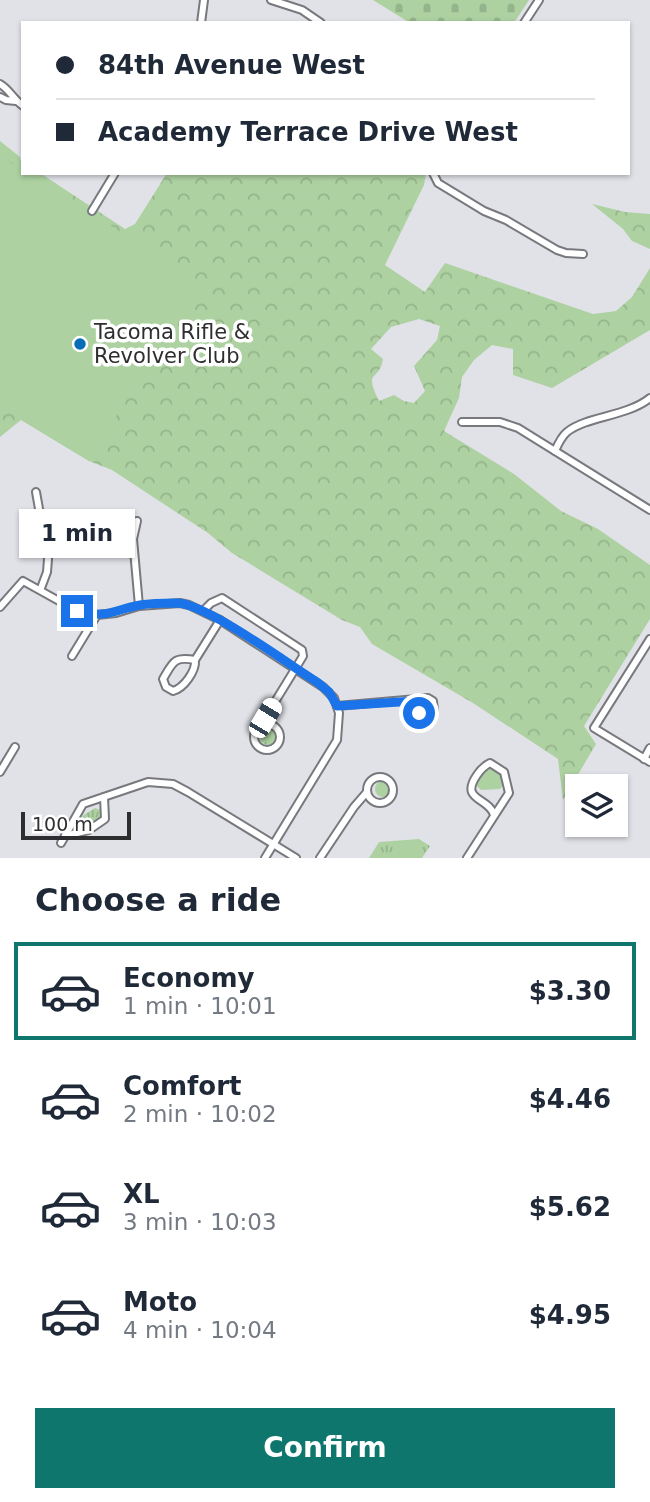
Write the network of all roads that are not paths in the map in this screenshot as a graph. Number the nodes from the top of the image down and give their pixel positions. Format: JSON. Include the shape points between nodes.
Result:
{"nodes":[{"id":1,"x":205,"y":0,"type":"edge"},
{"id":2,"x":271,"y":0,"type":"edge"},
{"id":3,"x":539,"y":0,"type":"edge"},
{"id":4,"x":201,"y":21,"type":"edge"},
{"id":5,"x":318,"y":21,"type":"edge"},
{"id":6,"x":525,"y":21,"type":"edge"},
{"id":7,"x":0,"y":84,"type":"edge"},
{"id":8,"x":0,"y":97,"type":"edge"},
{"id":9,"x":16,"y":101,"type":"junction"},
{"id":10,"x":21,"y":105,"type":"edge"},
{"id":11,"x":114,"y":175,"type":"edge"},
{"id":12,"x":434,"y":175,"type":"edge"},
{"id":13,"x":92,"y":211,"type":"dead end"},
{"id":14,"x":583,"y":254,"type":"dead end"},
{"id":15,"x":650,"y":398,"type":"edge"},
{"id":16,"x":462,"y":422,"type":"dead end"},
{"id":17,"x":555,"y":451,"type":"junction"},
{"id":18,"x":36,"y":492,"type":"dead end"},
{"id":19,"x":650,"y":510,"type":"edge"},
{"id":20,"x":137,"y":521,"type":"dead end"},
{"id":21,"x":41,"y":589,"type":"junction"},
{"id":22,"x":139,"y":606,"type":"junction"},
{"id":23,"x":0,"y":607,"type":"edge"},
{"id":24,"x":203,"y":611,"type":"junction"},
{"id":25,"x":97,"y":615,"type":"junction"},
{"id":26,"x":220,"y":620,"type":"junction"},
{"id":27,"x":650,"y":639,"type":"edge"},
{"id":28,"x":72,"y":656,"type":"dead end"},
{"id":29,"x":195,"y":660,"type":"junction"},
{"id":30,"x":294,"y":668,"type":"junction"},
{"id":31,"x":415,"y":701,"type":"dead end"},
{"id":32,"x":337,"y":706,"type":"junction"},
{"id":33,"x":266,"y":724,"type":"junction"},
{"id":34,"x":15,"y":747,"type":"dead end"},
{"id":35,"x":650,"y":748,"type":"edge"},
{"id":36,"x":647,"y":761,"type":"edge"},
{"id":37,"x":0,"y":772,"type":"edge"},
{"id":38,"x":366,"y":792,"type":"junction"},
{"id":39,"x":104,"y":797,"type":"junction"},
{"id":40,"x":494,"y":816,"type":"junction"},
{"id":41,"x":274,"y":844,"type":"junction"},
{"id":42,"x":265,"y":858,"type":"edge"},
{"id":43,"x":296,"y":858,"type":"edge"},
{"id":44,"x":320,"y":858,"type":"edge"},
{"id":45,"x":467,"y":858,"type":"edge"}],
"edges":[{"from":1,"to":4,"type":"street"},
{"from":2,"to":5,"type":"street"},
{"from":3,"to":6,"type":"street"},
{"from":7,"to":9,"type":"street"},
{"from":8,"to":9,"type":"street"},
{"from":9,"to":10,"type":"street"},
{"from":11,"to":13,"type":"street"},
{"from":12,"to":14,"type":"street","via":[[438,183],[557,250]]},
{"from":15,"to":17,"type":"street","via":[[630,410],[575,428]]},
{"from":16,"to":17,"type":"street","via":[[509,424]]},
{"from":17,"to":19,"type":"street"},
{"from":18,"to":21,"type":"street","via":[[48,559]]},
{"from":20,"to":22,"type":"street","via":[[133,539]]},
{"from":21,"to":23,"type":"street","via":[[23,581]]},
{"from":21,"to":25,"type":"street","via":[[77,611]]},
{"from":22,"to":24,"type":"street","via":[[180,603]]},
{"from":22,"to":25,"type":"street"},
{"from":24,"to":26,"type":"street"},
{"from":24,"to":30,"type":"street","via":[[222,598],[302,650]]},
{"from":25,"to":28,"type":"street"},
{"from":26,"to":29,"type":"street"},
{"from":26,"to":30,"type":"street"},
{"from":27,"to":36,"type":"street","via":[[594,728]]},
{"from":29,"to":29,"type":"street","via":[[176,660],[163,680],[166,687],[180,688]]},
{"from":30,"to":32,"type":"street","via":[[323,687]]},
{"from":30,"to":33,"type":"street","via":[[265,718]]},
{"from":31,"to":32,"type":"street"},
{"from":32,"to":41,"type":"street","via":[[337,740]]},
{"from":33,"to":33,"type":"street","via":[[280,736],[275,747],[267,750],[259,747],[254,736]]},
{"from":34,"to":37,"type":"street"},
{"from":35,"to":36,"type":"street"},
{"from":38,"to":38,"type":"street","via":[[369,782],[378,778],[389,780],[394,787],[391,798],[383,801],[370,799]]},
{"from":38,"to":44,"type":"street"},
{"from":39,"to":39,"type":"street","via":[[83,804],[63,840],[106,819]]},
{"from":39,"to":41,"type":"street","via":[[148,782],[173,785]]},
{"from":40,"to":40,"type":"street","via":[[471,790],[490,763],[504,772],[509,789]]},
{"from":40,"to":45,"type":"street"},
{"from":41,"to":42,"type":"street"},
{"from":41,"to":43,"type":"street"}]}
